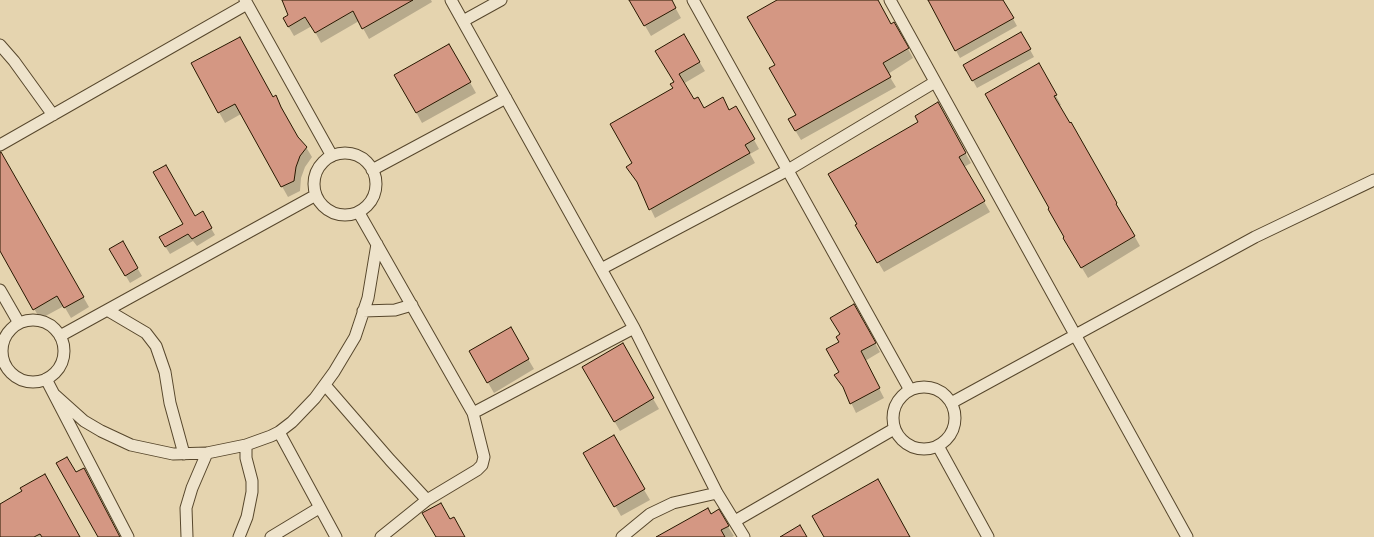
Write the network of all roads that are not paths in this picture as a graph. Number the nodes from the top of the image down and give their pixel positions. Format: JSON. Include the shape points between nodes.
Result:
{"nodes":[{"id":1,"x":452,"y":0,"type":"edge"},
{"id":2,"x":501,"y":0,"type":"edge"},
{"id":3,"x":694,"y":0,"type":"edge"},
{"id":4,"x":890,"y":0,"type":"edge"},
{"id":5,"x":246,"y":2,"type":"edge"},
{"id":6,"x":463,"y":21,"type":"junction"},
{"id":7,"x":0,"y":45,"type":"edge"},
{"id":8,"x":936,"y":82,"type":"junction"},
{"id":9,"x":506,"y":98,"type":"junction"},
{"id":10,"x":53,"y":115,"type":"junction"},
{"id":11,"x":0,"y":145,"type":"edge"},
{"id":12,"x":332,"y":156,"type":"junction"},
{"id":13,"x":372,"y":170,"type":"junction"},
{"id":14,"x":788,"y":170,"type":"junction"},
{"id":15,"x":1374,"y":180,"type":"edge"},
{"id":16,"x":316,"y":195,"type":"junction"},
{"id":17,"x":359,"y":213,"type":"junction"},
{"id":18,"x":377,"y":244,"type":"junction"},
{"id":19,"x":601,"y":269,"type":"junction"},
{"id":20,"x":0,"y":290,"type":"edge"},
{"id":21,"x":412,"y":305,"type":"junction"},
{"id":22,"x":107,"y":310,"type":"junction"},
{"id":23,"x":363,"y":310,"type":"junction"},
{"id":24,"x":19,"y":323,"type":"junction"},
{"id":25,"x":634,"y":328,"type":"junction"},
{"id":26,"x":1075,"y":334,"type":"junction"},
{"id":27,"x":60,"y":336,"type":"junction"},
{"id":28,"x":3,"y":369,"type":"edge"},
{"id":29,"x":46,"y":379,"type":"junction"},
{"id":30,"x":325,"y":385,"type":"junction"},
{"id":31,"x":910,"y":390,"type":"junction"},
{"id":32,"x":55,"y":395,"type":"junction"},
{"id":33,"x":950,"y":403,"type":"junction"},
{"id":34,"x":473,"y":413,"type":"junction"},
{"id":35,"x":894,"y":429,"type":"junction"},
{"id":36,"x":279,"y":432,"type":"junction"},
{"id":37,"x":246,"y":445,"type":"junction"},
{"id":38,"x":938,"y":446,"type":"junction"},
{"id":39,"x":208,"y":453,"type":"junction"},
{"id":40,"x":184,"y":454,"type":"junction"},
{"id":41,"x":717,"y":493,"type":"junction"},
{"id":42,"x":427,"y":500,"type":"junction"},
{"id":43,"x":319,"y":508,"type":"junction"},
{"id":44,"x":735,"y":521,"type":"junction"},
{"id":45,"x":128,"y":537,"type":"edge"},
{"id":46,"x":187,"y":537,"type":"edge"},
{"id":47,"x":239,"y":537,"type":"edge"},
{"id":48,"x":272,"y":537,"type":"edge"},
{"id":49,"x":336,"y":537,"type":"edge"},
{"id":50,"x":381,"y":537,"type":"edge"},
{"id":51,"x":622,"y":537,"type":"edge"},
{"id":52,"x":744,"y":537,"type":"edge"},
{"id":53,"x":988,"y":537,"type":"edge"},
{"id":54,"x":1187,"y":537,"type":"edge"}],
"edges":[{"from":1,"to":6,"type":"street"},
{"from":2,"to":6,"type":"street"},
{"from":3,"to":14,"type":"street"},
{"from":4,"to":8,"type":"street"},
{"from":5,"to":10,"type":"street"},
{"from":5,"to":12,"type":"street"},
{"from":6,"to":9,"type":"street"},
{"from":7,"to":10,"type":"street"},
{"from":8,"to":14,"type":"street"},
{"from":8,"to":26,"type":"street"},
{"from":9,"to":13,"type":"street"},
{"from":9,"to":19,"type":"street"},
{"from":10,"to":11,"type":"street"},
{"from":12,"to":13,"type":"street","via":[[345,153],[357,155],[367,162]]},
{"from":12,"to":16,"type":"street","via":[[323,163],[316,174]]},
{"from":13,"to":17,"type":"street","via":[[377,184],[374,196],[368,206]]},
{"from":14,"to":19,"type":"street"},
{"from":14,"to":31,"type":"street"},
{"from":15,"to":26,"type":"street","via":[[1255,237]]},
{"from":16,"to":17,"type":"street","via":[[324,207],[334,213],[346,216]]},
{"from":16,"to":22,"type":"street"},
{"from":17,"to":18,"type":"street"},
{"from":18,"to":21,"type":"street"},
{"from":18,"to":23,"type":"street","via":[[368,298]]},
{"from":19,"to":25,"type":"street"},
{"from":20,"to":24,"type":"street"},
{"from":21,"to":23,"type":"street","via":[[395,310]]},
{"from":21,"to":34,"type":"street"},
{"from":22,"to":27,"type":"street"},
{"from":22,"to":40,"type":"street","via":[[146,333],[156,346]]},
{"from":23,"to":30,"type":"street","via":[[355,337]]},
{"from":24,"to":27,"type":"street","via":[[32,320],[44,322],[54,328]]},
{"from":24,"to":28,"type":"street","via":[[10,329],[3,341]]},
{"from":25,"to":34,"type":"street"},
{"from":25,"to":41,"type":"street"},
{"from":26,"to":33,"type":"street"},
{"from":26,"to":54,"type":"street"},
{"from":27,"to":29,"type":"street","via":[[64,350],[62,363],[56,373]]},
{"from":28,"to":29,"type":"street","via":[[21,380],[34,382]]},
{"from":29,"to":32,"type":"street"},
{"from":30,"to":36,"type":"street","via":[[292,422]]},
{"from":30,"to":42,"type":"street"},
{"from":31,"to":33,"type":"street","via":[[923,386],[935,389],[945,395]]},
{"from":31,"to":35,"type":"street","via":[[901,396],[894,408]]},
{"from":32,"to":40,"type":"street","via":[[84,421],[101,432],[131,445]]},
{"from":32,"to":45,"type":"street"},
{"from":33,"to":38,"type":"street","via":[[955,417],[953,430]]},
{"from":34,"to":42,"type":"street","via":[[484,456],[482,465]]},
{"from":35,"to":38,"type":"street","via":[[902,441],[912,447],[925,449]]},
{"from":35,"to":44,"type":"street"},
{"from":36,"to":37,"type":"street"},
{"from":36,"to":43,"type":"street"},
{"from":37,"to":39,"type":"street"},
{"from":37,"to":47,"type":"street","via":[[252,492],[247,517]]},
{"from":38,"to":53,"type":"street"},
{"from":39,"to":40,"type":"street"},
{"from":39,"to":46,"type":"street","via":[[186,508]]},
{"from":41,"to":44,"type":"street"},
{"from":41,"to":51,"type":"street","via":[[673,503],[650,514]]},
{"from":42,"to":50,"type":"street"},
{"from":43,"to":48,"type":"street"},
{"from":43,"to":49,"type":"street"},
{"from":44,"to":52,"type":"street"}]}
